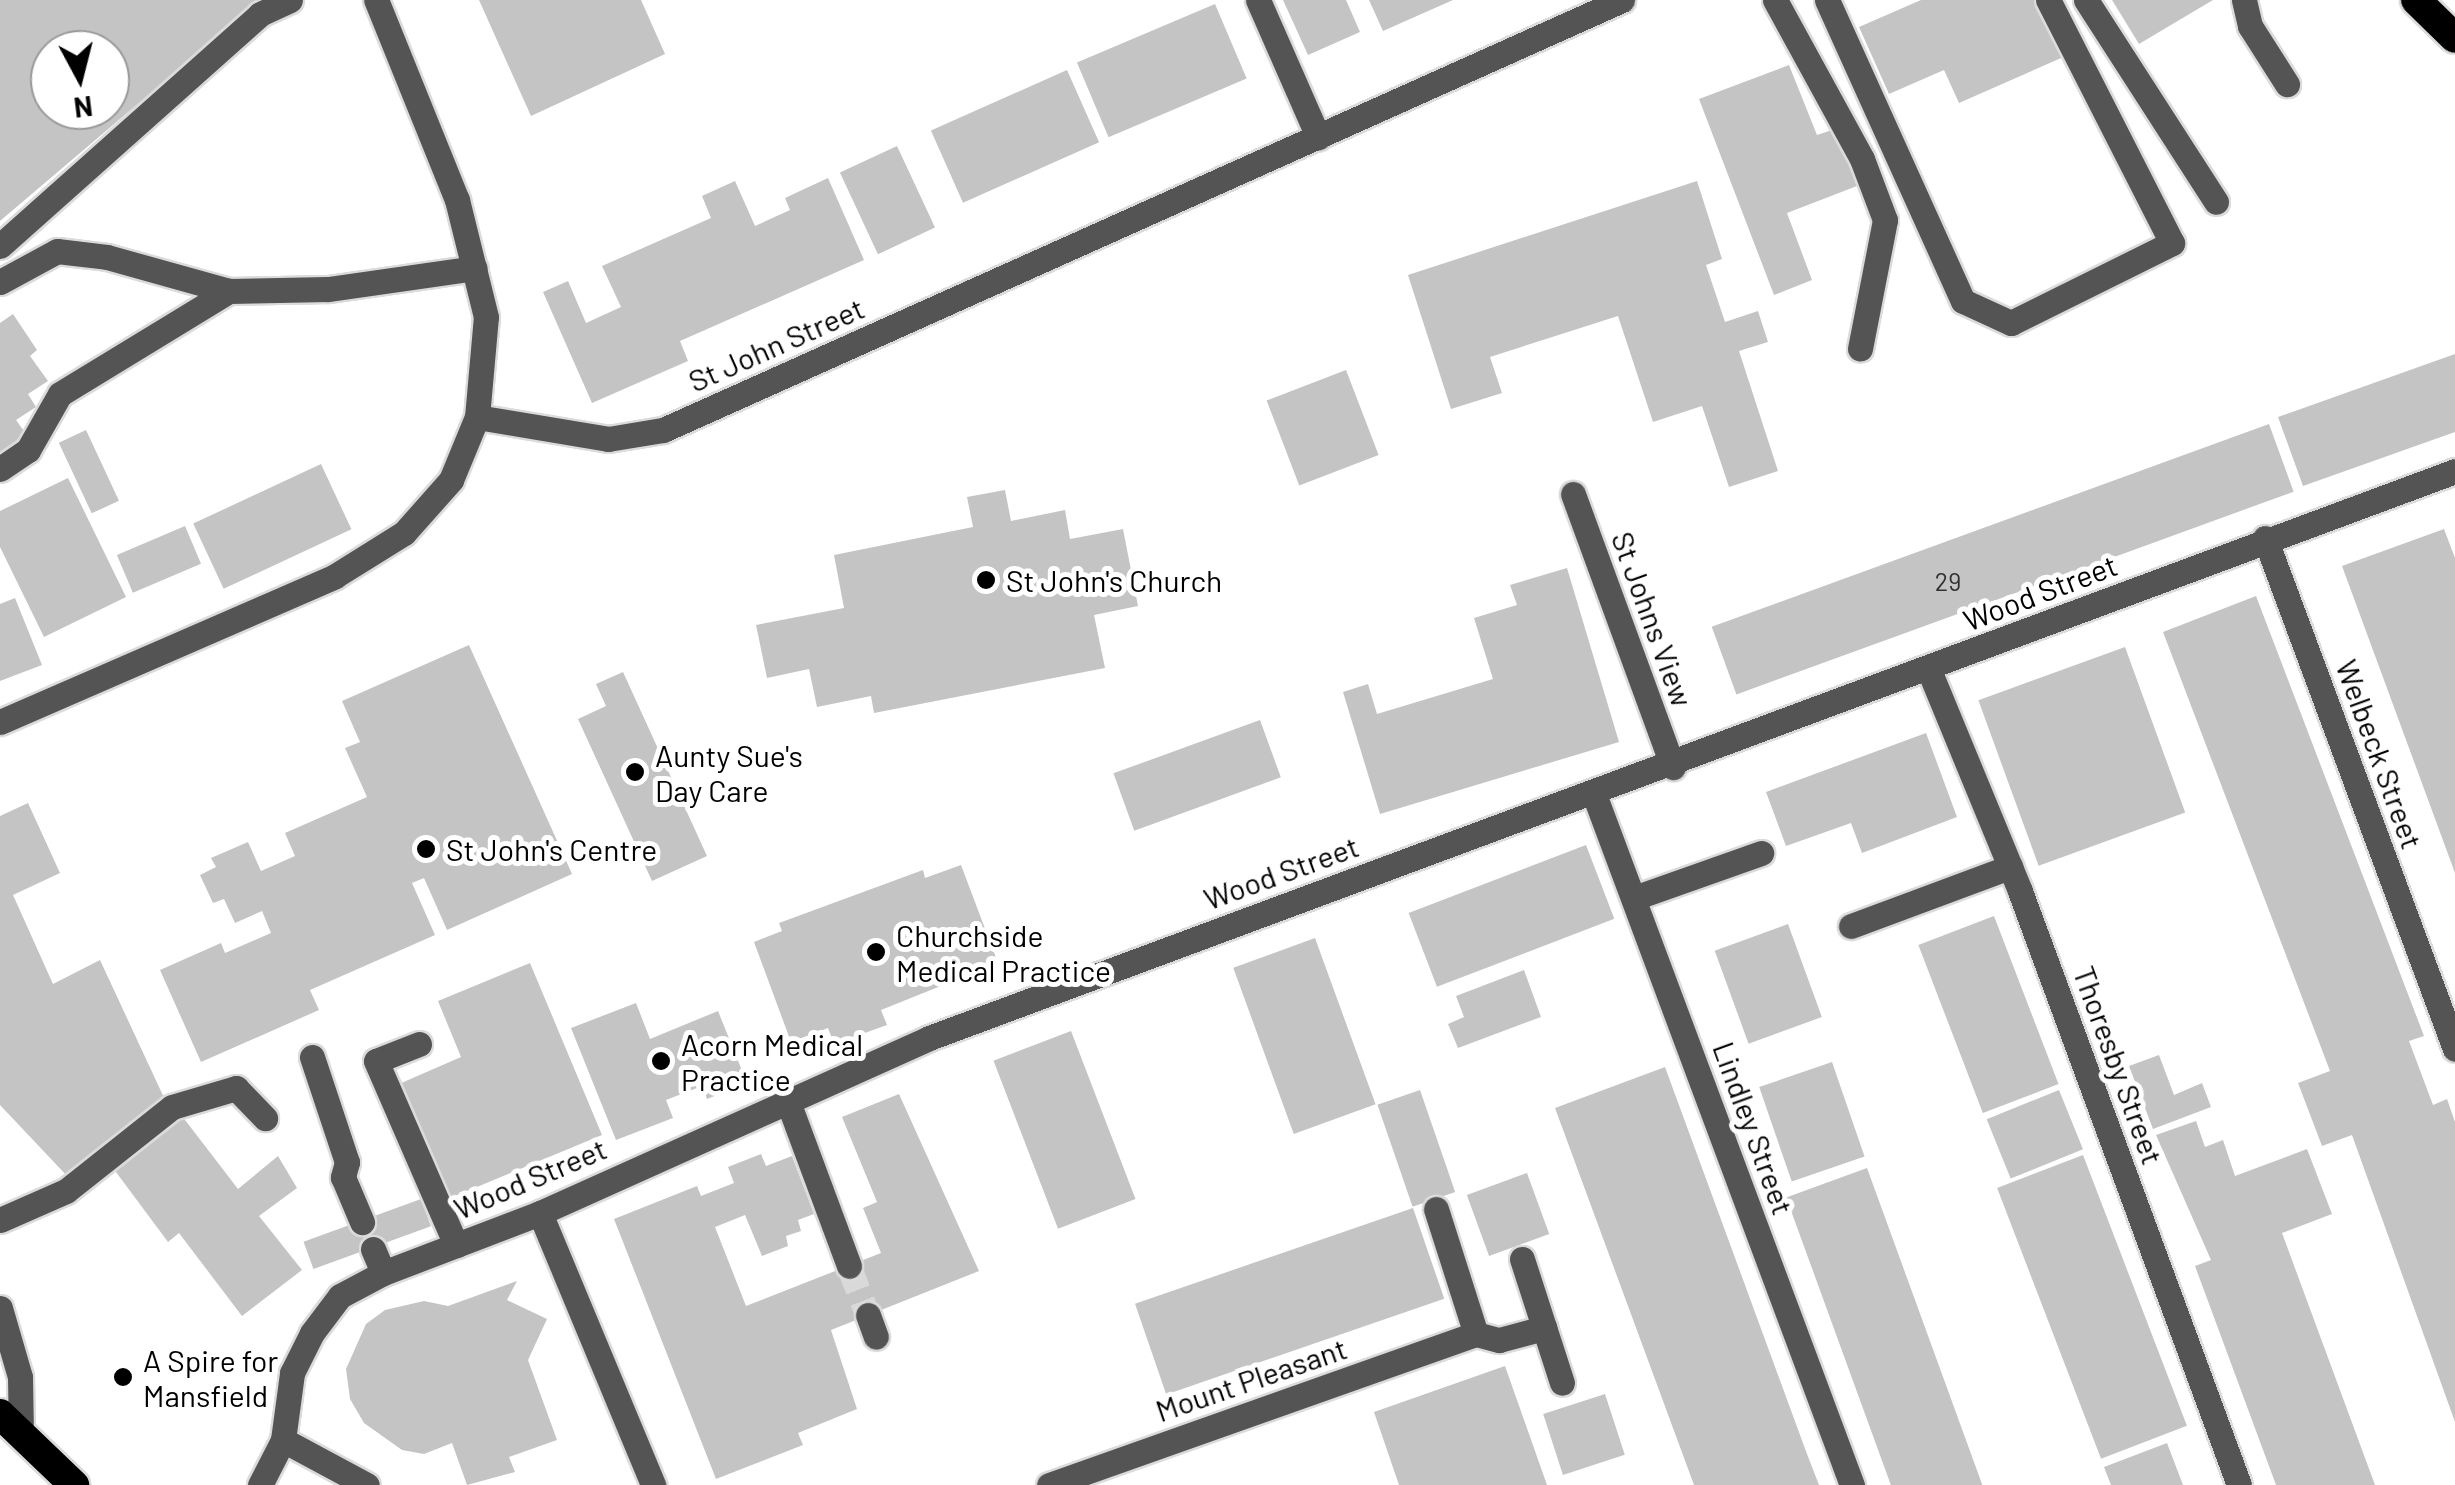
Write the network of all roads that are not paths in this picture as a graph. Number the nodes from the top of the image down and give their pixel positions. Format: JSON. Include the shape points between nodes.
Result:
{"nodes":[{"id":1,"x":290,"y":0,"type":"edge"},
{"id":2,"x":376,"y":0,"type":"edge"},
{"id":3,"x":1258,"y":0,"type":"edge"},
{"id":4,"x":1622,"y":0,"type":"edge"},
{"id":5,"x":1775,"y":0,"type":"edge"},
{"id":6,"x":1826,"y":0,"type":"edge"},
{"id":7,"x":2048,"y":0,"type":"edge"},
{"id":8,"x":2086,"y":0,"type":"edge"},
{"id":9,"x":2244,"y":0,"type":"edge"},
{"id":10,"x":2416,"y":0,"type":"edge"},
{"id":11,"x":2455,"y":38,"type":"edge"},
{"id":12,"x":2286,"y":84,"type":"dead end"},
{"id":13,"x":1318,"y":136,"type":"junction"},
{"id":14,"x":2216,"y":202,"type":"dead end"},
{"id":15,"x":0,"y":246,"type":"edge"},
{"id":16,"x":476,"y":268,"type":"junction"},
{"id":17,"x":0,"y":282,"type":"edge"},
{"id":18,"x":228,"y":291,"type":"junction"},
{"id":19,"x":1860,"y":348,"type":"dead end"},
{"id":20,"x":476,"y":418,"type":"junction"},
{"id":21,"x":0,"y":469,"type":"edge"},
{"id":22,"x":2455,"y":471,"type":"edge"},
{"id":23,"x":1573,"y":494,"type":"dead end"},
{"id":24,"x":2265,"y":538,"type":"junction"},
{"id":25,"x":1929,"y":670,"type":"junction"},
{"id":26,"x":0,"y":722,"type":"edge"},
{"id":27,"x":1673,"y":767,"type":"junction"},
{"id":28,"x":1594,"y":794,"type":"junction"},
{"id":29,"x":1761,"y":853,"type":"dead end"},
{"id":30,"x":2010,"y":866,"type":"junction"},
{"id":31,"x":1634,"y":898,"type":"junction"},
{"id":32,"x":1851,"y":926,"type":"dead end"},
{"id":33,"x":2448,"y":1011,"type":"edge"},
{"id":34,"x":420,"y":1044,"type":"dead end"},
{"id":35,"x":2455,"y":1049,"type":"edge"},
{"id":36,"x":312,"y":1057,"type":"dead end"},
{"id":37,"x":787,"y":1098,"type":"junction"},
{"id":38,"x":265,"y":1118,"type":"dead end"},
{"id":39,"x":1436,"y":1209,"type":"dead end"},
{"id":40,"x":540,"y":1213,"type":"junction"},
{"id":41,"x":0,"y":1220,"type":"edge"},
{"id":42,"x":362,"y":1222,"type":"dead end"},
{"id":43,"x":456,"y":1246,"type":"junction"},
{"id":44,"x":1522,"y":1259,"type":"dead end"},
{"id":45,"x":849,"y":1266,"type":"tunnel mouth"},
{"id":46,"x":0,"y":1308,"type":"edge"},
{"id":47,"x":1544,"y":1328,"type":"junction"},
{"id":48,"x":1476,"y":1334,"type":"junction"},
{"id":49,"x":1562,"y":1383,"type":"dead end"},
{"id":50,"x":10,"y":1423,"type":"edge"},
{"id":51,"x":283,"y":1440,"type":"junction"},
{"id":52,"x":74,"y":1485,"type":"edge"},
{"id":53,"x":260,"y":1485,"type":"edge"},
{"id":54,"x":367,"y":1485,"type":"edge"},
{"id":55,"x":653,"y":1485,"type":"edge"},
{"id":56,"x":1048,"y":1485,"type":"edge"},
{"id":57,"x":1852,"y":1485,"type":"edge"},
{"id":58,"x":2239,"y":1485,"type":"edge"}],
"edges":[{"from":1,"to":15,"type":"street","via":[[260,14]]},
{"from":2,"to":16,"type":"street","via":[[424,106]]},
{"from":3,"to":13,"type":"street"},
{"from":4,"to":13,"type":"street","name":"St John Street"},
{"from":5,"to":19,"type":"street","via":[[1862,158],[1885,220]]},
{"from":6,"to":7,"type":"street","via":[[1963,301],[2011,323],[2172,243]]},
{"from":8,"to":14,"type":"street"},
{"from":9,"to":12,"type":"street","via":[[2250,26]]},
{"from":10,"to":11,"type":"highway"},
{"from":13,"to":20,"type":"street","name":"St John Street","via":[[664,430],[608,439]]},
{"from":16,"to":18,"type":"street","via":[[328,288]]},
{"from":16,"to":20,"type":"street","via":[[486,317]]},
{"from":17,"to":18,"type":"street","via":[[57,251]]},
{"from":18,"to":21,"type":"street","via":[[60,394],[28,450]]},
{"from":20,"to":26,"type":"street","via":[[451,480],[404,532],[335,576]]},
{"from":22,"to":24,"type":"street","name":"Wood Street"},
{"from":23,"to":27,"type":"street","name":"St Johns View"},
{"from":24,"to":25,"type":"street","name":"Wood Street"},
{"from":24,"to":33,"type":"street","name":"Welbeck Street"},
{"from":25,"to":27,"type":"street","name":"Wood Street"},
{"from":25,"to":30,"type":"street","name":"Thoresby Street"},
{"from":27,"to":28,"type":"street","name":"Wood Street"},
{"from":28,"to":31,"type":"street","name":"Lindley Street"},
{"from":28,"to":37,"type":"street","name":"Wood Street","via":[[1080,980]]},
{"from":29,"to":31,"type":"street"},
{"from":30,"to":32,"type":"street"},
{"from":30,"to":58,"type":"street","name":"Thoresby Street"},
{"from":31,"to":57,"type":"street","name":"Lindley Street"},
{"from":33,"to":35,"type":"street","name":"Welbeck Street"},
{"from":34,"to":43,"type":"street","via":[[376,1061]]},
{"from":36,"to":42,"type":"street","via":[[347,1162],[342,1176]]},
{"from":37,"to":40,"type":"street","name":"Wood Street"},
{"from":37,"to":45,"type":"street"},
{"from":38,"to":41,"type":"street","via":[[236,1088],[172,1107],[66,1191]]},
{"from":39,"to":48,"type":"street"},
{"from":40,"to":43,"type":"street","name":"Wood Street"},
{"from":40,"to":55,"type":"street"},
{"from":43,"to":51,"type":"street","name":"Wood Street","via":[[378,1261],[340,1296],[292,1374]]},
{"from":44,"to":47,"type":"street"},
{"from":46,"to":50,"type":"street","via":[[20,1377]]},
{"from":47,"to":48,"type":"street","name":"Mount Pleasant","via":[[1499,1340]]},
{"from":47,"to":49,"type":"street"},
{"from":48,"to":56,"type":"street","name":"Mount Pleasant"},
{"from":50,"to":52,"type":"highway"},
{"from":51,"to":53,"type":"street","name":"Wood Street"},
{"from":51,"to":54,"type":"street"}]}
